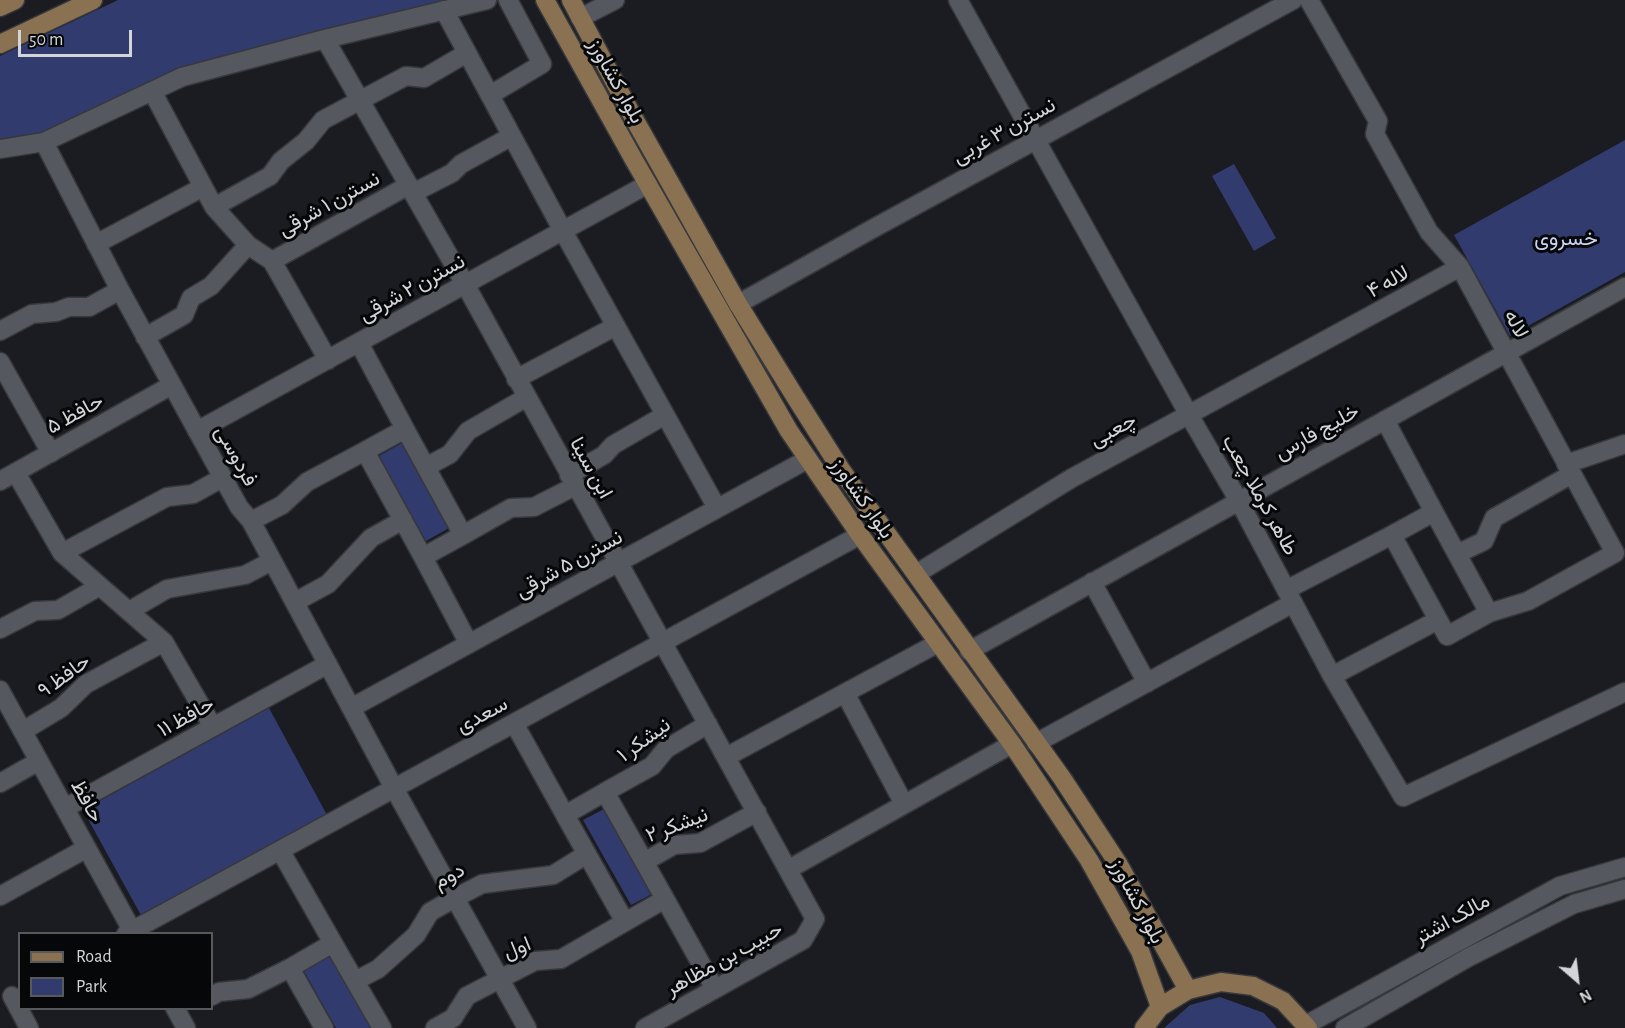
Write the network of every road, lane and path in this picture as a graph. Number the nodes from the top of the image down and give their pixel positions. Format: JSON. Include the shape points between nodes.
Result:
{"nodes":[{"id":1,"x":15,"y":0,"type":"edge"},
{"id":2,"x":93,"y":0,"type":"edge"},
{"id":3,"x":487,"y":0,"type":"edge"},
{"id":4,"x":508,"y":0,"type":"edge"},
{"id":5,"x":545,"y":0,"type":"edge"},
{"id":6,"x":571,"y":0,"type":"edge"},
{"id":7,"x":615,"y":0,"type":"edge"},
{"id":8,"x":958,"y":0,"type":"edge"},
{"id":9,"x":1293,"y":0,"type":"edge"},
{"id":10,"x":1309,"y":0,"type":"edge"},
{"id":11,"x":0,"y":7,"type":"edge"},
{"id":12,"x":444,"y":10,"type":"junction"},
{"id":13,"x":580,"y":18,"type":"junction"},
{"id":14,"x":325,"y":39,"type":"junction"},
{"id":15,"x":0,"y":44,"type":"edge"},
{"id":16,"x":467,"y":53,"type":"junction"},
{"id":17,"x":152,"y":92,"type":"junction"},
{"id":18,"x":490,"y":95,"type":"junction"},
{"id":19,"x":360,"y":100,"type":"junction"},
{"id":20,"x":512,"y":135,"type":"junction"},
{"id":21,"x":1036,"y":140,"type":"junction"},
{"id":22,"x":44,"y":142,"type":"junction"},
{"id":23,"x":0,"y":150,"type":"edge"},
{"id":24,"x":648,"y":184,"type":"junction"},
{"id":25,"x":203,"y":187,"type":"junction"},
{"id":26,"x":411,"y":189,"type":"junction"},
{"id":27,"x":214,"y":207,"type":"junction"},
{"id":28,"x":563,"y":231,"type":"junction"},
{"id":29,"x":96,"y":244,"type":"junction"},
{"id":30,"x":248,"y":245,"type":"junction"},
{"id":31,"x":272,"y":261,"type":"junction"},
{"id":32,"x":1460,"y":267,"type":"junction"},
{"id":33,"x":465,"y":284,"type":"junction"},
{"id":34,"x":1625,"y":287,"type":"edge"},
{"id":35,"x":120,"y":290,"type":"junction"},
{"id":36,"x":738,"y":304,"type":"junction"},
{"id":37,"x":616,"y":326,"type":"junction"},
{"id":38,"x":0,"y":331,"type":"edge"},
{"id":39,"x":1337,"y":335,"type":"joint"},
{"id":40,"x":145,"y":337,"type":"junction"},
{"id":41,"x":359,"y":343,"type":"junction"},
{"id":42,"x":1506,"y":353,"type":"junction"},
{"id":43,"x":328,"y":360,"type":"junction"},
{"id":44,"x":0,"y":362,"type":"edge"},
{"id":45,"x":516,"y":379,"type":"junction"},
{"id":46,"x":172,"y":385,"type":"junction"},
{"id":47,"x":527,"y":397,"type":"junction"},
{"id":48,"x":665,"y":415,"type":"junction"},
{"id":49,"x":1189,"y":415,"type":"junction"},
{"id":50,"x":1385,"y":420,"type":"junction"},
{"id":51,"x":405,"y":429,"type":"junction"},
{"id":52,"x":197,"y":431,"type":"junction"},
{"id":53,"x":1625,"y":444,"type":"edge"},
{"id":54,"x":365,"y":451,"type":"junction"},
{"id":55,"x":51,"y":453,"type":"junction"},
{"id":56,"x":808,"y":459,"type":"junction"},
{"id":57,"x":426,"y":467,"type":"junction"},
{"id":58,"x":1569,"y":469,"type":"junction"},
{"id":59,"x":8,"y":477,"type":"edge"},
{"id":60,"x":222,"y":478,"type":"junction"},
{"id":61,"x":572,"y":481,"type":"junction"},
{"id":62,"x":1239,"y":501,"type":"junction"},
{"id":63,"x":717,"y":508,"type":"junction"},
{"id":64,"x":1434,"y":512,"type":"junction"},
{"id":65,"x":402,"y":520,"type":"junction"},
{"id":66,"x":251,"y":521,"type":"junction"},
{"id":67,"x":463,"y":535,"type":"junction"},
{"id":68,"x":860,"y":535,"type":"junction"},
{"id":69,"x":1392,"y":535,"type":"junction"},
{"id":70,"x":1620,"y":551,"type":"edge"},
{"id":71,"x":62,"y":553,"type":"junction"},
{"id":72,"x":1457,"y":554,"type":"junction"},
{"id":73,"x":423,"y":557,"type":"junction"},
{"id":74,"x":272,"y":561,"type":"junction"},
{"id":75,"x":617,"y":563,"type":"junction"},
{"id":76,"x":916,"y":574,"type":"junction"},
{"id":77,"x":1092,"y":582,"type":"junction"},
{"id":78,"x":100,"y":586,"type":"junction"},
{"id":79,"x":1290,"y":597,"type":"junction"},
{"id":80,"x":295,"y":602,"type":"junction"},
{"id":81,"x":129,"y":611,"type":"junction"},
{"id":82,"x":1489,"y":613,"type":"junction"},
{"id":83,"x":1438,"y":620,"type":"junction"},
{"id":84,"x":0,"y":629,"type":"edge"},
{"id":85,"x":164,"y":642,"type":"junction"},
{"id":86,"x":662,"y":643,"type":"junction"},
{"id":87,"x":938,"y":643,"type":"junction"},
{"id":88,"x":469,"y":644,"type":"junction"},
{"id":89,"x":969,"y":651,"type":"junction"},
{"id":90,"x":328,"y":664,"type":"junction"},
{"id":91,"x":1332,"y":676,"type":"junction"},
{"id":92,"x":1148,"y":683,"type":"junction"},
{"id":93,"x":0,"y":690,"type":"edge"},
{"id":94,"x":1625,"y":692,"type":"edge"},
{"id":95,"x":845,"y":693,"type":"junction"},
{"id":96,"x":351,"y":708,"type":"junction"},
{"id":97,"x":514,"y":723,"type":"junction"},
{"id":98,"x":708,"y":724,"type":"junction"},
{"id":99,"x":213,"y":727,"type":"junction"},
{"id":100,"x":22,"y":731,"type":"junction"},
{"id":101,"x":1036,"y":743,"type":"junction"},
{"id":102,"x":1012,"y":744,"type":"junction"},
{"id":103,"x":726,"y":757,"type":"junction"},
{"id":104,"x":39,"y":761,"type":"junction"},
{"id":105,"x":0,"y":783,"type":"edge"},
{"id":106,"x":394,"y":788,"type":"junction"},
{"id":107,"x":605,"y":792,"type":"junction"},
{"id":108,"x":904,"y":804,"type":"junction"},
{"id":109,"x":65,"y":808,"type":"junction"},
{"id":110,"x":757,"y":812,"type":"junction"},
{"id":111,"x":565,"y":815,"type":"junction"},
{"id":112,"x":87,"y":848,"type":"junction"},
{"id":113,"x":280,"y":850,"type":"junction"},
{"id":114,"x":587,"y":854,"type":"junction"},
{"id":115,"x":644,"y":862,"type":"junction"},
{"id":116,"x":1625,"y":867,"type":"edge"},
{"id":117,"x":789,"y":869,"type":"junction"},
{"id":118,"x":1625,"y":889,"type":"edge"},
{"id":119,"x":0,"y":896,"type":"edge"},
{"id":120,"x":455,"y":898,"type":"junction"},
{"id":121,"x":665,"y":899,"type":"junction"},
{"id":122,"x":815,"y":919,"type":"joint"},
{"id":123,"x":625,"y":922,"type":"junction"},
{"id":124,"x":131,"y":932,"type":"edge"},
{"id":125,"x":333,"y":943,"type":"junction"},
{"id":126,"x":290,"y":968,"type":"junction"},
{"id":127,"x":500,"y":979,"type":"junction"},
{"id":128,"x":355,"y":981,"type":"junction"},
{"id":129,"x":715,"y":989,"type":"junction"},
{"id":130,"x":1188,"y":990,"type":"junction"},
{"id":131,"x":213,"y":995,"type":"edge"},
{"id":132,"x":10,"y":996,"type":"edge"},
{"id":133,"x":1160,"y":1007,"type":"junction"},
{"id":134,"x":18,"y":1009,"type":"edge"},
{"id":135,"x":18,"y":1010,"type":"edge"},
{"id":136,"x":1307,"y":1026,"type":"edge"},
{"id":137,"x":29,"y":1028,"type":"edge"},
{"id":138,"x":324,"y":1028,"type":"edge"},
{"id":139,"x":382,"y":1028,"type":"edge"},
{"id":140,"x":435,"y":1028,"type":"edge"},
{"id":141,"x":527,"y":1028,"type":"edge"},
{"id":142,"x":645,"y":1028,"type":"edge"},
{"id":143,"x":1144,"y":1028,"type":"edge"},
{"id":144,"x":1346,"y":1028,"type":"edge"}],
"edges":[{"from":1,"to":11,"type":"main road"},
{"from":2,"to":15,"type":"main road"},
{"from":3,"to":12,"type":"street"},
{"from":4,"to":18,"type":"street","via":[[542,64]]},
{"from":5,"to":24,"type":"main road","name":"بلوار کشاورز"},
{"from":6,"to":13,"type":"main road","name":"بلوار کشاورز"},
{"from":7,"to":13,"type":"street"},
{"from":8,"to":21,"type":"street","name":"طاهر کرملا چعب"},
{"from":9,"to":21,"type":"street","name":"نسترن ۳ غربی"},
{"from":10,"to":32,"type":"street","name":"لاله","via":[[1378,121],[1375,134],[1429,232]]},
{"from":12,"to":14,"type":"street"},
{"from":12,"to":16,"type":"street"},
{"from":13,"to":36,"type":"main road","name":"بلوار کشاورز"},
{"from":14,"to":17,"type":"street","via":[[182,77]]},
{"from":14,"to":19,"type":"street","name":"ابن سینا"},
{"from":16,"to":18,"type":"street"},
{"from":16,"to":19,"type":"street","via":[[424,78],[406,75]]},
{"from":17,"to":22,"type":"street"},
{"from":17,"to":25,"type":"street"},
{"from":18,"to":20,"type":"street"},
{"from":19,"to":26,"type":"street","name":"ابن سینا"},
{"from":19,"to":27,"type":"street","via":[[323,120],[270,176]]},
{"from":20,"to":26,"type":"street","name":"نسترن ۱ شرقی","via":[[452,173]]},
{"from":20,"to":28,"type":"street"},
{"from":21,"to":36,"type":"street","name":"نسترن ۳ غربی"},
{"from":21,"to":49,"type":"street","name":"طاهر کرملا چعب"},
{"from":22,"to":23,"type":"street"},
{"from":22,"to":29,"type":"street","name":"فردوسی"},
{"from":24,"to":28,"type":"street","name":"نسترن ۲ شرقی"},
{"from":24,"to":56,"type":"main road","name":"بلوار کشاورز"},
{"from":25,"to":27,"type":"street"},
{"from":25,"to":29,"type":"street"},
{"from":26,"to":31,"type":"street","name":"نسترن ۱ شرقی"},
{"from":26,"to":33,"type":"street","name":"ابن سینا"},
{"from":27,"to":30,"type":"street"},
{"from":28,"to":33,"type":"street","name":"نسترن ۲ شرقی"},
{"from":28,"to":37,"type":"street"},
{"from":29,"to":35,"type":"street","name":"فردوسی"},
{"from":30,"to":31,"type":"street"},
{"from":30,"to":40,"type":"street","via":[[211,286],[191,298],[184,315]]},
{"from":31,"to":43,"type":"street"},
{"from":32,"to":39,"type":"street","name":"لاله ۴"},
{"from":32,"to":42,"type":"street","name":"لاله"},
{"from":33,"to":41,"type":"street","name":"نسترن ۲ شرقی"},
{"from":33,"to":45,"type":"street","name":"ابن سینا"},
{"from":34,"to":42,"type":"street","name":"خلیج فارس"},
{"from":35,"to":38,"type":"street","via":[[89,307],[32,314]]},
{"from":35,"to":40,"type":"street","name":"فردوسی"},
{"from":36,"to":76,"type":"main road","name":"بلوار کشاورز","via":[[842,471]]},
{"from":37,"to":45,"type":"street"},
{"from":37,"to":48,"type":"street"},
{"from":39,"to":49,"type":"street","name":"چعبی"},
{"from":40,"to":46,"type":"street","name":"فردوسی"},
{"from":41,"to":43,"type":"street","name":"نسترن ۲ شرقی"},
{"from":41,"to":51,"type":"street"},
{"from":42,"to":50,"type":"street","name":"خلیج فارس"},
{"from":42,"to":58,"type":"street","name":"لاله"},
{"from":43,"to":52,"type":"street","name":"نسترن ۲ شرقی"},
{"from":44,"to":55,"type":"street"},
{"from":45,"to":47,"type":"street","name":"ابن سینا"},
{"from":46,"to":52,"type":"street","name":"فردوسی"},
{"from":46,"to":55,"type":"street","name":"حافظ ۵"},
{"from":47,"to":57,"type":"street","via":[[468,431],[450,454]]},
{"from":47,"to":61,"type":"street","name":"ابن سینا"},
{"from":48,"to":61,"type":"street","via":[[613,446]]},
{"from":48,"to":63,"type":"street"},
{"from":49,"to":62,"type":"street","name":"طاهر کرملا چعب"},
{"from":49,"to":76,"type":"street","name":"چعبی","via":[[1072,478]]},
{"from":50,"to":62,"type":"street","name":"خلیج فارس"},
{"from":50,"to":64,"type":"street"},
{"from":51,"to":54,"type":"street"},
{"from":51,"to":57,"type":"street"},
{"from":52,"to":60,"type":"street","name":"فردوسی"},
{"from":53,"to":58,"type":"street"},
{"from":54,"to":65,"type":"street"},
{"from":54,"to":66,"type":"street","via":[[307,482],[282,505]]},
{"from":55,"to":59,"type":"street","name":"حافظ ۵"},
{"from":56,"to":63,"type":"street","name":"نسترن ۵ شرقی"},
{"from":56,"to":68,"type":"main road","name":"بلوار کشاورز"},
{"from":57,"to":67,"type":"street"},
{"from":58,"to":70,"type":"street","name":"لاله"},
{"from":58,"to":72,"type":"street","via":[[1494,518],[1484,541]]},
{"from":59,"to":71,"type":"street"},
{"from":60,"to":66,"type":"street","name":"فردوسی"},
{"from":60,"to":71,"type":"street","via":[[193,494],[167,496]]},
{"from":61,"to":67,"type":"street","via":[[534,507],[512,508]]},
{"from":61,"to":75,"type":"street","name":"ابن سینا"},
{"from":62,"to":77,"type":"street","name":"خلیج فارس"},
{"from":62,"to":79,"type":"street","name":"طاهر کرملا چعب"},
{"from":63,"to":75,"type":"street","name":"نسترن ۵ شرقی"},
{"from":64,"to":69,"type":"street"},
{"from":64,"to":72,"type":"street"},
{"from":65,"to":73,"type":"street"},
{"from":65,"to":80,"type":"street","via":[[371,538],[328,584]]},
{"from":66,"to":74,"type":"street","name":"فردوسی"},
{"from":67,"to":73,"type":"street"},
{"from":68,"to":86,"type":"street","name":"سعدی"},
{"from":68,"to":87,"type":"main road","name":"بلوار کشاورز"},
{"from":69,"to":79,"type":"street"},
{"from":69,"to":83,"type":"street"},
{"from":70,"to":82,"type":"street","name":"لاله","via":[[1528,601]]},
{"from":71,"to":78,"type":"street"},
{"from":72,"to":82,"type":"street"},
{"from":73,"to":88,"type":"street"},
{"from":74,"to":80,"type":"street","name":"فردوسی"},
{"from":74,"to":81,"type":"street","via":[[245,575],[167,589]]},
{"from":75,"to":86,"type":"street","name":"ابن سینا"},
{"from":75,"to":88,"type":"street","name":"نسترن ۵ شرقی"},
{"from":76,"to":89,"type":"main road","name":"بلوار کشاورز"},
{"from":77,"to":89,"type":"street","name":"خلیج فارس"},
{"from":77,"to":92,"type":"street"},
{"from":78,"to":81,"type":"street"},
{"from":78,"to":84,"type":"street","via":[[58,610],[35,611]]},
{"from":79,"to":91,"type":"street","name":"طاهر کرملا چعب"},
{"from":79,"to":92,"type":"street"},
{"from":80,"to":90,"type":"street","name":"فردوسی"},
{"from":81,"to":85,"type":"street"},
{"from":82,"to":83,"type":"street","name":"لاله","via":[[1447,636]]},
{"from":83,"to":91,"type":"street"},
{"from":85,"to":99,"type":"street"},
{"from":85,"to":100,"type":"street","name":"حافظ ۹","via":[[86,684],[61,708]]},
{"from":86,"to":97,"type":"street","name":"سعدی"},
{"from":86,"to":98,"type":"street","name":"ابن سینا"},
{"from":87,"to":95,"type":"street"},
{"from":87,"to":102,"type":"main road","name":"بلوار کشاورز"},
{"from":88,"to":96,"type":"street","name":"نسترن ۵ شرقی"},
{"from":89,"to":101,"type":"main road","name":"بلوار کشاورز"},
{"from":90,"to":96,"type":"street","name":"فردوسی"},
{"from":90,"to":99,"type":"street","name":"حافظ ۱۱"},
{"from":91,"to":94,"type":"street","name":"طاهر کرملا چعب","via":[[1403,797]]},
{"from":92,"to":101,"type":"street"},
{"from":93,"to":100,"type":"street","name":"حافظ"},
{"from":95,"to":103,"type":"street"},
{"from":95,"to":108,"type":"street"},
{"from":96,"to":106,"type":"street","name":"فردوسی"},
{"from":97,"to":106,"type":"street","name":"سعدی"},
{"from":97,"to":111,"type":"street"},
{"from":98,"to":103,"type":"street","name":"ابن سینا"},
{"from":98,"to":107,"type":"street","name":"نیشکر ۱","via":[[666,749],[652,766]]},
{"from":99,"to":109,"type":"street","name":"حافظ ۱۱"},
{"from":100,"to":104,"type":"street","name":"حافظ"},
{"from":101,"to":130,"type":"main road","name":"بلوار کشاورز","via":[[1119,865]]},
{"from":102,"to":108,"type":"street"},
{"from":102,"to":133,"type":"main road","name":"بلوار کشاورز","via":[[1089,860],[1140,951]]},
{"from":103,"to":110,"type":"street","name":"ابن سینا"},
{"from":104,"to":105,"type":"street"},
{"from":104,"to":109,"type":"street","name":"حافظ"},
{"from":106,"to":113,"type":"street","name":"سعدی"},
{"from":106,"to":120,"type":"street","name":"فردوسی"},
{"from":107,"to":111,"type":"street","name":"نیشکر ۱"},
{"from":107,"to":115,"type":"street"},
{"from":108,"to":117,"type":"street"},
{"from":109,"to":112,"type":"street","name":"حافظ"},
{"from":110,"to":115,"type":"street","name":"نیشکر ۲","via":[[700,843],[674,845]]},
{"from":110,"to":117,"type":"street","name":"ابن سینا"},
{"from":111,"to":114,"type":"street"},
{"from":112,"to":119,"type":"street"},
{"from":112,"to":124,"type":"street","name":"حافظ"},
{"from":113,"to":124,"type":"street","name":"سعدی"},
{"from":113,"to":125,"type":"street"},
{"from":114,"to":120,"type":"street","name":"دوم","via":[[553,875],[482,884]]},
{"from":114,"to":123,"type":"street"},
{"from":115,"to":121,"type":"street"},
{"from":116,"to":136,"type":"street","name":"مالک اشتر","via":[[1560,886]]},
{"from":117,"to":122,"type":"street","name":"ابن سینا"},
{"from":118,"to":144,"type":"street","name":"مالک اشتر","via":[[1574,904],[1469,957]]},
{"from":120,"to":127,"type":"street","name":"فردوسی"},
{"from":120,"to":128,"type":"street","name":"دوم","via":[[430,912],[416,935],[378,969]]},
{"from":121,"to":123,"type":"street","name":"اول"},
{"from":121,"to":129,"type":"street"},
{"from":122,"to":129,"type":"street","name":"حبیب بن مظاهر","via":[[803,940]]},
{"from":123,"to":127,"type":"street","name":"اول","via":[[561,959],[535,961]]},
{"from":125,"to":126,"type":"street"},
{"from":125,"to":128,"type":"street"},
{"from":126,"to":131,"type":"street","via":[[248,989]]},
{"from":126,"to":138,"type":"street"},
{"from":127,"to":140,"type":"street","name":"اول","via":[[467,996],[453,1018]]},
{"from":127,"to":141,"type":"street","name":"فردوسی"},
{"from":128,"to":139,"type":"street"},
{"from":129,"to":142,"type":"street","name":"حبیب بن مظاهر"},
{"from":130,"to":133,"type":"main road"},
{"from":130,"to":136,"type":"main road","via":[[1221,982],[1253,986],[1283,1001]]},
{"from":132,"to":134,"type":"street"},
{"from":133,"to":143,"type":"main road"},
{"from":135,"to":137,"type":"street"}]}
